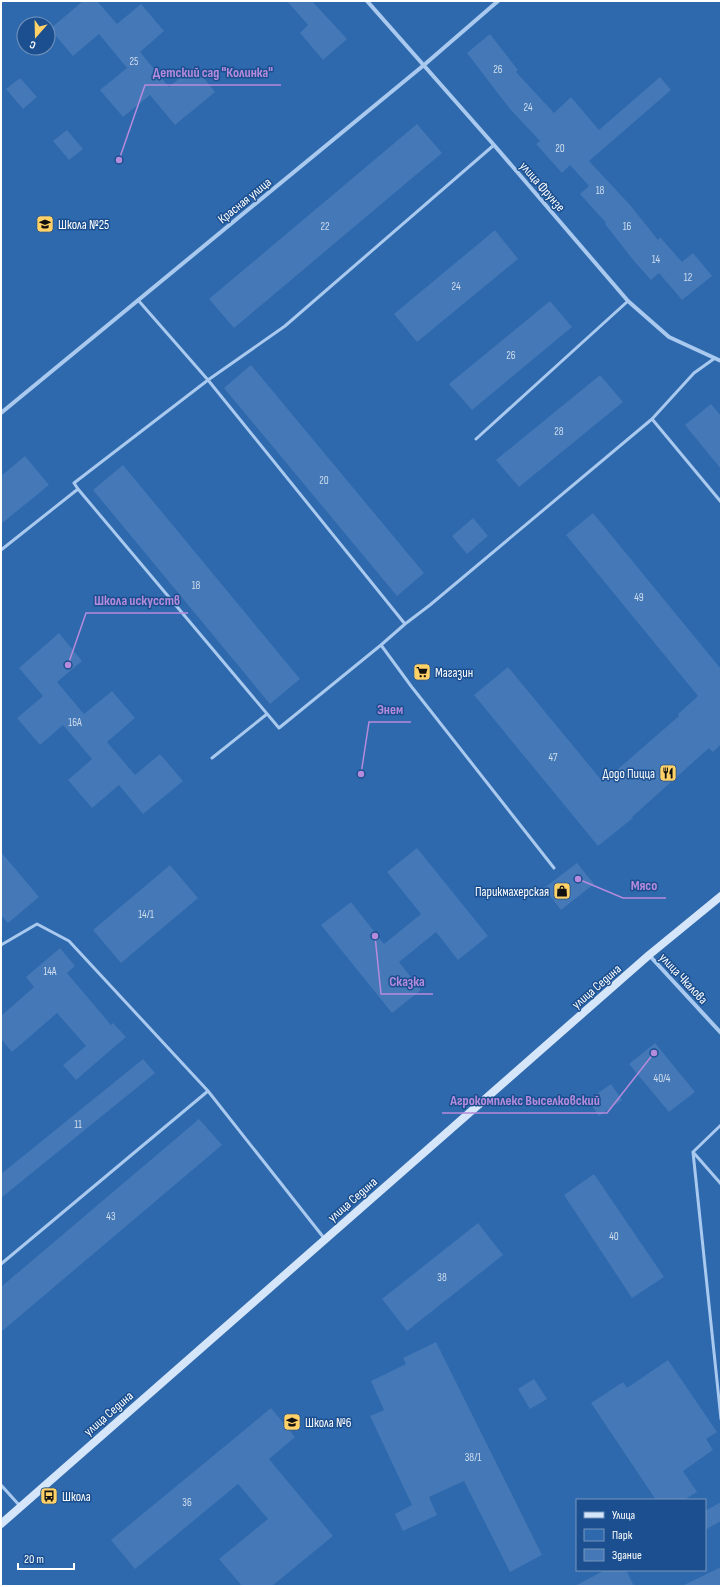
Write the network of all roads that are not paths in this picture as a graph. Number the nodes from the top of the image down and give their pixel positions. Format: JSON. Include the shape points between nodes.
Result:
{"nodes":[{"id":1,"x":367,"y":1,"type":"edge"},
{"id":2,"x":498,"y":1,"type":"edge"},
{"id":3,"x":424,"y":65,"type":"junction"},
{"id":4,"x":494,"y":145,"type":"junction"},
{"id":5,"x":138,"y":300,"type":"junction"},
{"id":6,"x":628,"y":301,"type":"junction"},
{"id":7,"x":715,"y":358,"type":"junction"},
{"id":8,"x":721,"y":361,"type":"edge"},
{"id":9,"x":208,"y":380,"type":"junction"},
{"id":10,"x":1,"y":413,"type":"edge"},
{"id":11,"x":652,"y":419,"type":"junction"},
{"id":12,"x":476,"y":439,"type":"dead end"},
{"id":13,"x":78,"y":489,"type":"junction"},
{"id":14,"x":721,"y":502,"type":"edge"},
{"id":15,"x":1,"y":550,"type":"edge"},
{"id":16,"x":405,"y":624,"type":"junction"},
{"id":17,"x":381,"y":645,"type":"junction"},
{"id":18,"x":267,"y":714,"type":"junction"},
{"id":19,"x":212,"y":758,"type":"dead end"},
{"id":20,"x":554,"y":868,"type":"dead end"},
{"id":21,"x":721,"y":896,"type":"edge"},
{"id":22,"x":1,"y":945,"type":"edge"},
{"id":23,"x":650,"y":955,"type":"junction"},
{"id":24,"x":721,"y":1033,"type":"edge"},
{"id":25,"x":208,"y":1091,"type":"junction"},
{"id":26,"x":721,"y":1126,"type":"edge"},
{"id":27,"x":693,"y":1152,"type":"junction"},
{"id":28,"x":721,"y":1184,"type":"edge"},
{"id":29,"x":325,"y":1239,"type":"junction"},
{"id":30,"x":1,"y":1264,"type":"edge"},
{"id":31,"x":721,"y":1419,"type":"edge"},
{"id":32,"x":1,"y":1485,"type":"edge"},
{"id":33,"x":20,"y":1506,"type":"junction"},
{"id":34,"x":1,"y":1524,"type":"edge"}],
"edges":[{"from":1,"to":3,"type":"street","name":"улица Фрунзе"},
{"from":2,"to":3,"type":"street","name":"Красная улица"},
{"from":3,"to":4,"type":"street","name":"улица Фрунзе"},
{"from":3,"to":5,"type":"street","name":"Красная улица"},
{"from":4,"to":6,"type":"street","name":"улица Фрунзе"},
{"from":4,"to":9,"type":"lane","via":[[285,326]]},
{"from":5,"to":9,"type":"lane"},
{"from":5,"to":10,"type":"street","name":"Красная улица"},
{"from":6,"to":7,"type":"street","name":"улица Фрунзе","via":[[669,337]]},
{"from":6,"to":12,"type":"lane"},
{"from":7,"to":8,"type":"street","name":"улица Фрунзе"},
{"from":7,"to":11,"type":"lane","via":[[694,373]]},
{"from":9,"to":13,"type":"lane","via":[[74,483]]},
{"from":9,"to":16,"type":"lane"},
{"from":11,"to":14,"type":"lane"},
{"from":11,"to":16,"type":"lane"},
{"from":13,"to":15,"type":"lane"},
{"from":13,"to":18,"type":"lane"},
{"from":16,"to":17,"type":"lane"},
{"from":17,"to":18,"type":"lane","via":[[279,728]]},
{"from":17,"to":20,"type":"lane"},
{"from":18,"to":19,"type":"lane"},
{"from":21,"to":23,"type":"street","name":"улица Седина"},
{"from":22,"to":25,"type":"lane","via":[[37,924],[69,941]]},
{"from":23,"to":24,"type":"street","name":"улица Чкалова"},
{"from":23,"to":29,"type":"street","name":"улица Седина"},
{"from":25,"to":29,"type":"lane"},
{"from":25,"to":30,"type":"lane"},
{"from":26,"to":27,"type":"lane"},
{"from":27,"to":28,"type":"lane"},
{"from":27,"to":31,"type":"lane"},
{"from":29,"to":33,"type":"street","name":"улица Седина"},
{"from":32,"to":33,"type":"lane"},
{"from":33,"to":34,"type":"street","name":"улица Седина"}]}
